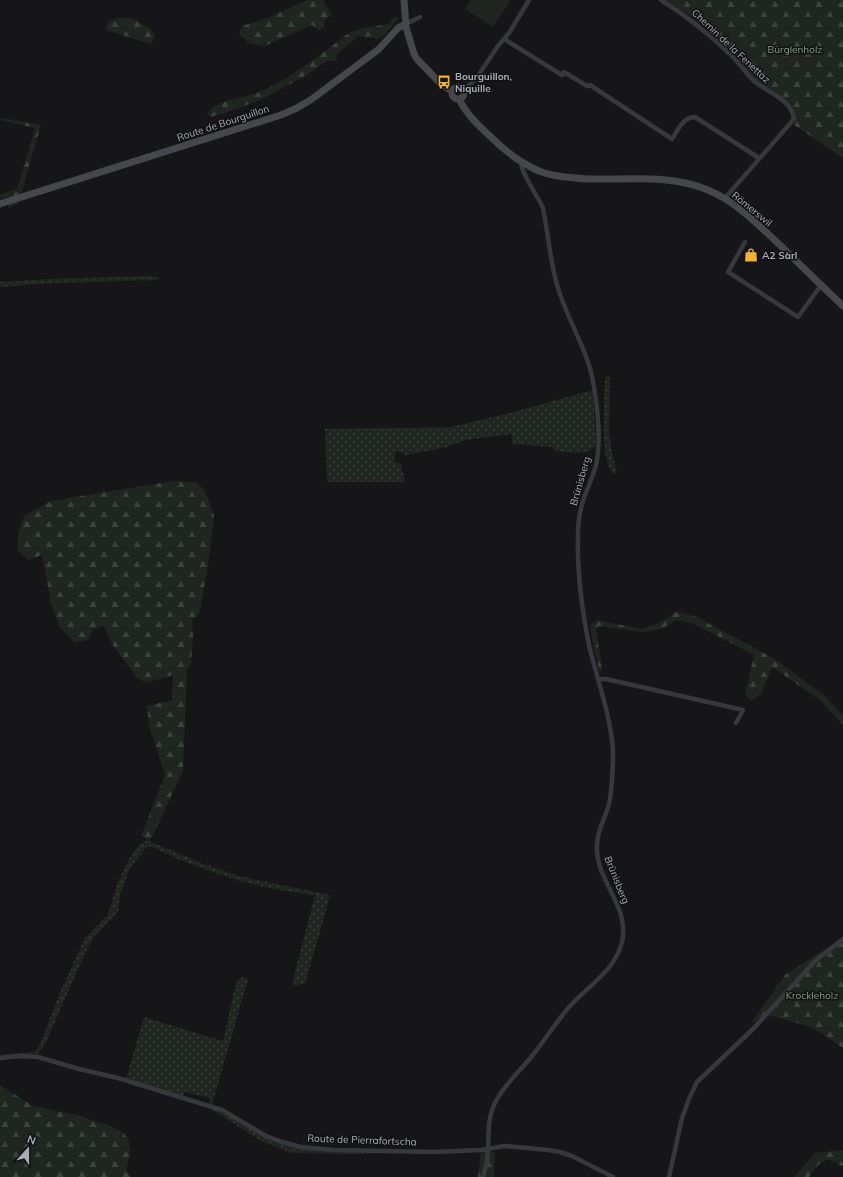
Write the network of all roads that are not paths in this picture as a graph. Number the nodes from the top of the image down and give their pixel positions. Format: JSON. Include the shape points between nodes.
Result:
{"nodes":[{"id":1,"x":404,"y":0,"type":"edge"},
{"id":2,"x":529,"y":0,"type":"edge"},
{"id":3,"x":661,"y":0,"type":"edge"},
{"id":4,"x":420,"y":17,"type":"dead end"},
{"id":5,"x":406,"y":24,"type":"junction"},
{"id":6,"x":504,"y":39,"type":"junction"},
{"id":7,"x":452,"y":91,"type":"junction"},
{"id":8,"x":463,"y":91,"type":"junction"},
{"id":9,"x":460,"y":99,"type":"junction"},
{"id":10,"x":759,"y":158,"type":"junction"},
{"id":11,"x":521,"y":162,"type":"junction"},
{"id":12,"x":725,"y":198,"type":"junction"},
{"id":13,"x":0,"y":204,"type":"edge"},
{"id":14,"x":745,"y":242,"type":"dead end"},
{"id":15,"x":821,"y":285,"type":"junction"},
{"id":16,"x":843,"y":306,"type":"edge"},
{"id":17,"x":598,"y":679,"type":"junction"},
{"id":18,"x":736,"y":724,"type":"dead end"},
{"id":19,"x":843,"y":939,"type":"edge"},
{"id":20,"x":0,"y":1058,"type":"edge"},
{"id":21,"x":488,"y":1149,"type":"junction"},
{"id":22,"x":483,"y":1177,"type":"edge"},
{"id":23,"x":613,"y":1177,"type":"edge"},
{"id":24,"x":669,"y":1177,"type":"edge"}],
"edges":[{"from":1,"to":5,"type":"main road"},
{"from":2,"to":6,"type":"street"},
{"from":3,"to":10,"type":"street","name":"Chemin de la Fenettaz","via":[[704,30],[754,81],[786,103],[792,112],[794,119]]},
{"from":4,"to":5,"type":"street"},
{"from":5,"to":7,"type":"main road","via":[[417,59],[441,84]]},
{"from":5,"to":13,"type":"main road","name":"Route de Bourguillon","via":[[398,28],[367,58],[312,99],[286,113]]},
{"from":6,"to":8,"type":"street","via":[[475,80]]},
{"from":6,"to":10,"type":"street","via":[[562,75],[564,72],[587,86],[590,85],[672,139],[689,117],[695,117]]},
{"from":7,"to":8,"type":"main road","via":[[460,88]]},
{"from":7,"to":9,"type":"main road","via":[[453,97]]},
{"from":8,"to":9,"type":"main road"},
{"from":9,"to":11,"type":"main road","name":"Römerswil","via":[[468,113],[484,130]]},
{"from":10,"to":12,"type":"street","name":"Chemin de la Fenettaz"},
{"from":11,"to":12,"type":"main road","name":"Römerswil","via":[[558,176],[681,181]]},
{"from":11,"to":17,"type":"street","name":"Brünisberg","via":[[523,173],[543,208],[557,286],[586,358],[595,390],[598,452],[593,476],[581,508],[578,538],[582,604]]},
{"from":12,"to":15,"type":"main road","name":"Römerswil","via":[[751,218]]},
{"from":14,"to":15,"type":"street","via":[[728,272],[798,317]]},
{"from":15,"to":16,"type":"main road","name":"Römerswil"},
{"from":17,"to":18,"type":"street","via":[[743,710]]},
{"from":17,"to":21,"type":"street","name":"Brünisberg","via":[[609,720],[613,750],[609,803],[598,836],[597,853],[602,872],[620,913],[623,933],[621,944],[605,972],[566,1011],[498,1097],[489,1117]]},
{"from":19,"to":24,"type":"street","via":[[815,961],[753,1029],[697,1082],[682,1118]]},
{"from":20,"to":21,"type":"street","name":"Route de Pierrafortscha","via":[[38,1057],[118,1078],[222,1110],[266,1136],[301,1147],[433,1152]]},
{"from":21,"to":22,"type":"street","name":"Brünisberg"},
{"from":21,"to":23,"type":"street","name":"Route de Pierrafortscha","via":[[504,1146],[560,1152]]}]}
